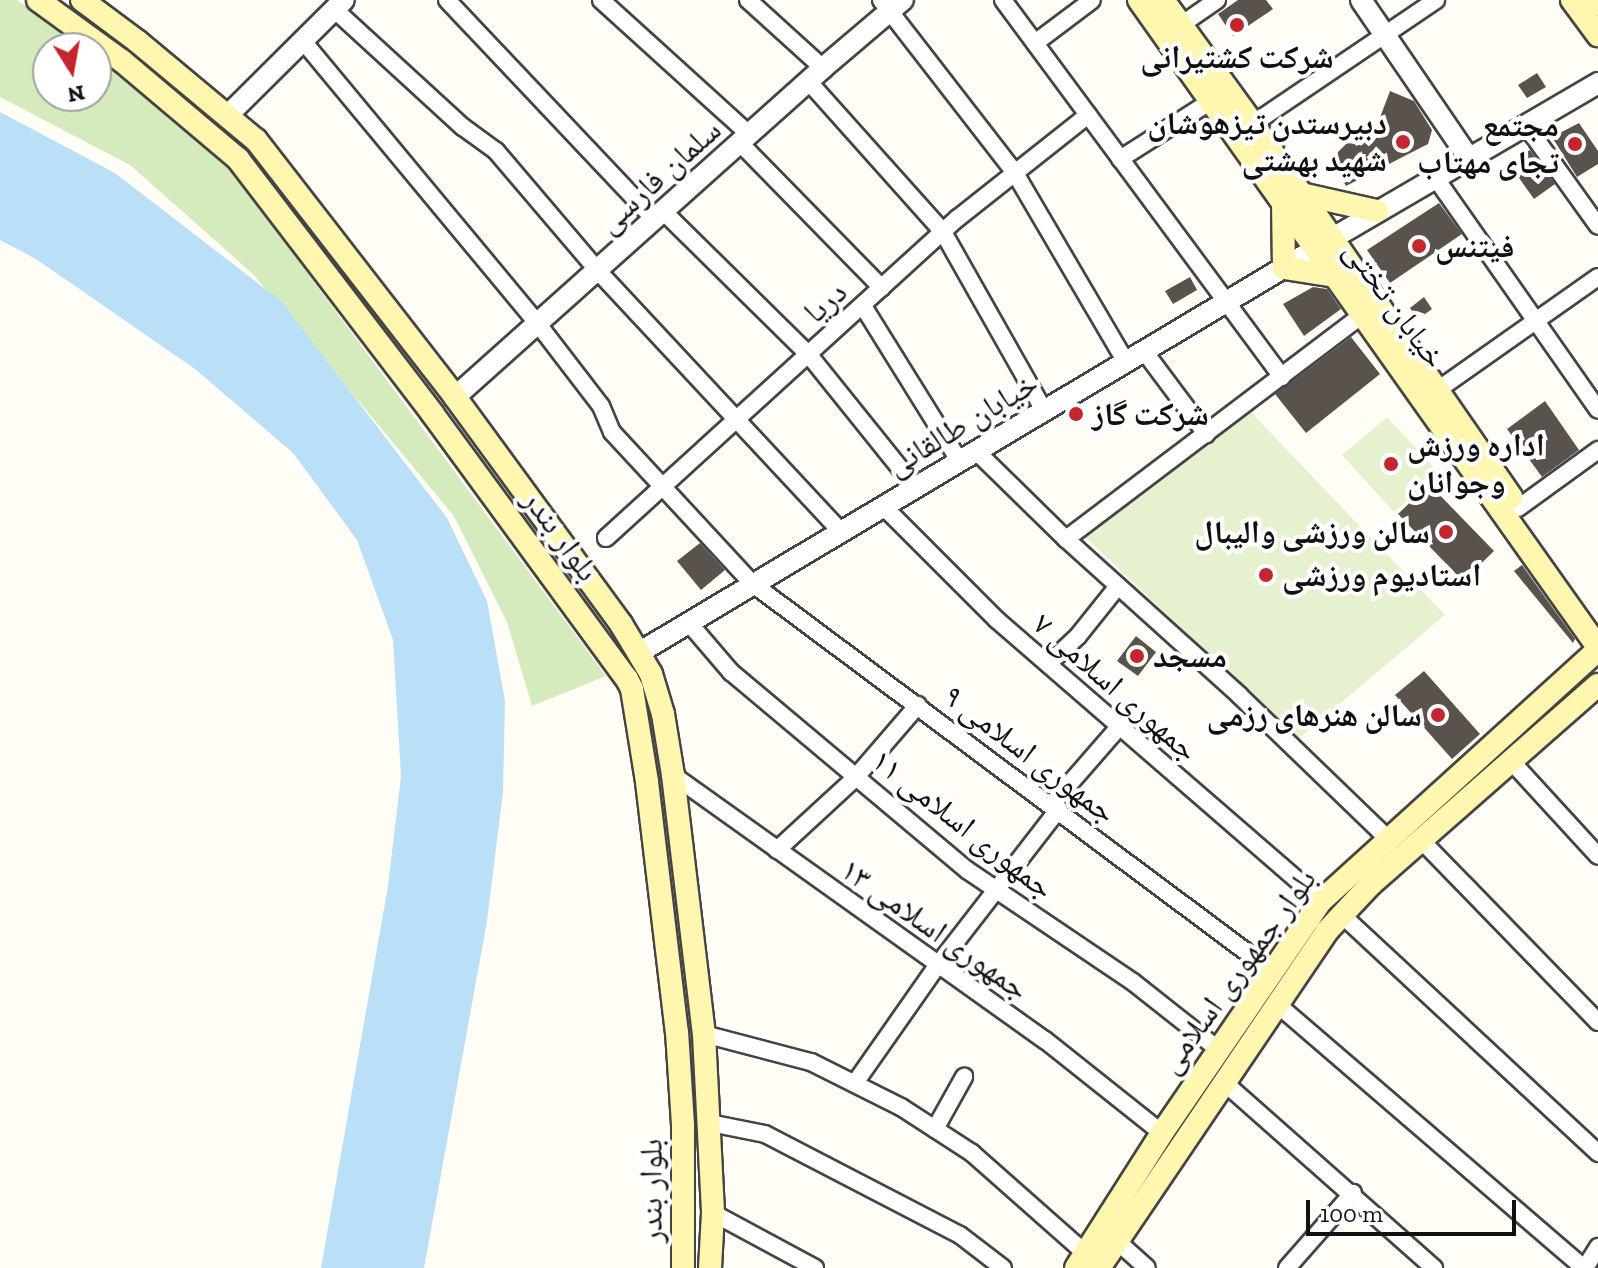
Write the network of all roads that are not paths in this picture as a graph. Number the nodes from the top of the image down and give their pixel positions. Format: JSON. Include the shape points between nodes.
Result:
{"nodes":[{"id":1,"x":38,"y":0,"type":"edge"},
{"id":2,"x":447,"y":0,"type":"edge"},
{"id":3,"x":601,"y":0,"type":"edge"},
{"id":4,"x":748,"y":0,"type":"edge"},
{"id":5,"x":1092,"y":0,"type":"edge"},
{"id":6,"x":1139,"y":0,"type":"edge"},
{"id":7,"x":1163,"y":0,"type":"edge"},
{"id":8,"x":1217,"y":0,"type":"edge"},
{"id":9,"x":1361,"y":0,"type":"edge"},
{"id":10,"x":1436,"y":0,"type":"edge"},
{"id":11,"x":1572,"y":0,"type":"edge"},
{"id":12,"x":1594,"y":0,"type":"edge"},
{"id":13,"x":1006,"y":1,"type":"edge"},
{"id":14,"x":92,"y":3,"type":"edge"},
{"id":15,"x":338,"y":3,"type":"edge"},
{"id":16,"x":891,"y":4,"type":"edge"},
{"id":17,"x":1598,"y":5,"type":"edge"},
{"id":18,"x":1181,"y":25,"type":"junction"},
{"id":19,"x":1384,"y":33,"type":"junction"},
{"id":20,"x":1598,"y":35,"type":"edge"},
{"id":21,"x":303,"y":41,"type":"junction"},
{"id":22,"x":1035,"y":43,"type":"junction"},
{"id":23,"x":816,"y":75,"type":"junction"},
{"id":24,"x":1598,"y":83,"type":"edge"},
{"id":25,"x":1211,"y":101,"type":"junction"},
{"id":26,"x":228,"y":115,"type":"junction"},
{"id":27,"x":1088,"y":115,"type":"junction"},
{"id":28,"x":1253,"y":124,"type":"junction"},
{"id":29,"x":1525,"y":124,"type":"junction"},
{"id":30,"x":744,"y":138,"type":"junction"},
{"id":31,"x":1468,"y":157,"type":"junction"},
{"id":32,"x":1120,"y":159,"type":"junction"},
{"id":33,"x":1015,"y":173,"type":"junction"},
{"id":34,"x":1435,"y":177,"type":"junction"},
{"id":35,"x":1292,"y":199,"type":"junction"},
{"id":36,"x":1377,"y":211,"type":"junction"},
{"id":37,"x":660,"y":216,"type":"junction"},
{"id":38,"x":1598,"y":226,"type":"edge"},
{"id":39,"x":943,"y":232,"type":"junction"},
{"id":40,"x":1324,"y":243,"type":"junction"},
{"id":41,"x":1284,"y":268,"type":"junction"},
{"id":42,"x":598,"y":271,"type":"junction"},
{"id":43,"x":1336,"y":276,"type":"junction"},
{"id":44,"x":1598,"y":277,"type":"edge"},
{"id":45,"x":882,"y":288,"type":"junction"},
{"id":46,"x":1227,"y":302,"type":"junction"},
{"id":47,"x":863,"y":306,"type":"junction"},
{"id":48,"x":388,"y":310,"type":"junction"},
{"id":49,"x":1363,"y":314,"type":"junction"},
{"id":50,"x":1535,"y":321,"type":"junction"},
{"id":51,"x":538,"y":324,"type":"junction"},
{"id":52,"x":367,"y":328,"type":"junction"},
{"id":53,"x":809,"y":355,"type":"junction"},
{"id":54,"x":1135,"y":356,"type":"junction"},
{"id":55,"x":1282,"y":377,"type":"junction"},
{"id":56,"x":1439,"y":389,"type":"junction"},
{"id":57,"x":455,"y":397,"type":"junction"},
{"id":58,"x":1043,"y":409,"type":"junction"},
{"id":59,"x":1598,"y":410,"type":"edge"},
{"id":60,"x":737,"y":420,"type":"junction"},
{"id":61,"x":1206,"y":434,"type":"junction"},
{"id":62,"x":1598,"y":450,"type":"edge"},
{"id":63,"x":967,"y":455,"type":"junction"},
{"id":64,"x":662,"y":486,"type":"junction"},
{"id":65,"x":915,"y":487,"type":"junction"},
{"id":66,"x":883,"y":506,"type":"junction"},
{"id":67,"x":1518,"y":508,"type":"junction"},
{"id":68,"x":841,"y":532,"type":"junction"},
{"id":69,"x":606,"y":538,"type":"dead end"},
{"id":70,"x":1066,"y":539,"type":"junction"},
{"id":71,"x":753,"y":584,"type":"junction"},
{"id":72,"x":1118,"y":586,"type":"junction"},
{"id":73,"x":1593,"y":620,"type":"edge"},
{"id":74,"x":689,"y":623,"type":"junction"},
{"id":75,"x":1598,"y":648,"type":"edge"},
{"id":76,"x":640,"y":652,"type":"junction"},
{"id":77,"x":1048,"y":664,"type":"junction"},
{"id":78,"x":1579,"y":667,"type":"junction"},
{"id":79,"x":1598,"y":685,"type":"edge"},
{"id":80,"x":1598,"y":700,"type":"edge"},
{"id":81,"x":918,"y":705,"type":"junction"},
{"id":82,"x":1576,"y":706,"type":"junction"},
{"id":83,"x":1119,"y":727,"type":"junction"},
{"id":84,"x":1512,"y":762,"type":"junction"},
{"id":85,"x":673,"y":775,"type":"junction"},
{"id":86,"x":856,"y":777,"type":"junction"},
{"id":87,"x":1056,"y":807,"type":"junction"},
{"id":88,"x":1387,"y":838,"type":"junction"},
{"id":89,"x":1421,"y":840,"type":"junction"},
{"id":90,"x":777,"y":850,"type":"junction"},
{"id":91,"x":1598,"y":856,"type":"edge"},
{"id":92,"x":996,"y":890,"type":"junction"},
{"id":93,"x":1321,"y":901,"type":"junction"},
{"id":94,"x":1342,"y":915,"type":"junction"},
{"id":95,"x":937,"y":966,"type":"junction"},
{"id":96,"x":1272,"y":971,"type":"junction"},
{"id":97,"x":1278,"y":1005,"type":"junction"},
{"id":98,"x":1598,"y":1022,"type":"edge"},
{"id":99,"x":704,"y":1034,"type":"junction"},
{"id":100,"x":1219,"y":1050,"type":"junction"},
{"id":101,"x":964,"y":1077,"type":"dead end"},
{"id":102,"x":855,"y":1083,"type":"junction"},
{"id":103,"x":1226,"y":1084,"type":"junction"},
{"id":104,"x":710,"y":1123,"type":"junction"},
{"id":105,"x":935,"y":1129,"type":"junction"},
{"id":106,"x":1162,"y":1133,"type":"junction"},
{"id":107,"x":1598,"y":1153,"type":"edge"},
{"id":108,"x":1353,"y":1193,"type":"junction"},
{"id":109,"x":713,"y":1213,"type":"junction"},
{"id":110,"x":1117,"y":1241,"type":"junction"},
{"id":111,"x":1598,"y":1247,"type":"edge"},
{"id":112,"x":1087,"y":1263,"type":"edge"},
{"id":113,"x":683,"y":1268,"type":"edge"},
{"id":114,"x":710,"y":1268,"type":"edge"},
{"id":115,"x":815,"y":1268,"type":"edge"},
{"id":116,"x":1003,"y":1268,"type":"edge"},
{"id":117,"x":1147,"y":1268,"type":"edge"},
{"id":118,"x":1287,"y":1268,"type":"edge"},
{"id":119,"x":1434,"y":1268,"type":"edge"},
{"id":120,"x":1585,"y":1268,"type":"edge"}],
"edges":[{"from":1,"to":52,"type":"main road","name":"بلوار بندر","via":[[122,61],[238,159]]},
{"from":2,"to":37,"type":"street"},
{"from":3,"to":30,"type":"street"},
{"from":4,"to":23,"type":"street"},
{"from":5,"to":22,"type":"street"},
{"from":6,"to":25,"type":"main road","name":"خیابان تختی"},
{"from":7,"to":18,"type":"main road","name":"خیابان تختی"},
{"from":8,"to":18,"type":"street"},
{"from":9,"to":19,"type":"street"},
{"from":10,"to":19,"type":"street"},
{"from":11,"to":20,"type":"main road"},
{"from":12,"to":17,"type":"main road"},
{"from":13,"to":22,"type":"street"},
{"from":14,"to":26,"type":"main road","name":"بلوار بندر"},
{"from":15,"to":21,"type":"street"},
{"from":15,"to":42,"type":"street","via":[[463,127],[496,151]]},
{"from":16,"to":23,"type":"street","name":"سلمان فارسی"},
{"from":16,"to":33,"type":"street"},
{"from":18,"to":28,"type":"main road","name":"خیابان تختی"},
{"from":19,"to":28,"type":"street"},
{"from":19,"to":31,"type":"street"},
{"from":21,"to":26,"type":"street"},
{"from":21,"to":51,"type":"street","name":"جمهوری اسلامی ۹"},
{"from":22,"to":27,"type":"street"},
{"from":23,"to":30,"type":"street","name":"سلمان فارسی"},
{"from":23,"to":39,"type":"street"},
{"from":24,"to":29,"type":"street","name":"خیابان طالقانی"},
{"from":25,"to":32,"type":"street"},
{"from":25,"to":35,"type":"main road","name":"خیابان تختی"},
{"from":26,"to":48,"type":"main road","name":"بلوار بندر","via":[[256,140]]},
{"from":27,"to":32,"type":"street"},
{"from":27,"to":33,"type":"street","name":"دریا"},
{"from":28,"to":35,"type":"main road","name":"خیابان تختی"},
{"from":29,"to":31,"type":"street","name":"خیابان طالقانی"},
{"from":29,"to":38,"type":"street"},
{"from":30,"to":37,"type":"street","name":"سلمان فارسی"},
{"from":30,"to":45,"type":"street"},
{"from":31,"to":34,"type":"street","name":"خیابان طالقانی"},
{"from":32,"to":46,"type":"street"},
{"from":33,"to":39,"type":"street","name":"دریا"},
{"from":33,"to":54,"type":"street"},
{"from":34,"to":36,"type":"street","name":"خیابان طالقانی"},
{"from":34,"to":50,"type":"street"},
{"from":35,"to":36,"type":"main road"},
{"from":35,"to":40,"type":"main road","name":"خیابان تختی"},
{"from":35,"to":41,"type":"main road"},
{"from":36,"to":40,"type":"street","name":"خیابان طالقانی"},
{"from":37,"to":42,"type":"street","name":"سلمان فارسی"},
{"from":37,"to":53,"type":"street"},
{"from":39,"to":45,"type":"street","name":"دریا"},
{"from":39,"to":58,"type":"street"},
{"from":40,"to":41,"type":"street","name":"خیابان طالقانی"},
{"from":40,"to":43,"type":"main road","name":"خیابان تختی"},
{"from":40,"to":56,"type":"main road","name":"خیابان تختی"},
{"from":41,"to":43,"type":"main road"},
{"from":41,"to":46,"type":"street","name":"خیابان طالقانی"},
{"from":42,"to":51,"type":"street","name":"سلمان فارسی"},
{"from":42,"to":60,"type":"street"},
{"from":43,"to":49,"type":"main road","name":"خیابان تختی"},
{"from":44,"to":50,"type":"street"},
{"from":45,"to":47,"type":"street","name":"دریا"},
{"from":46,"to":54,"type":"street","name":"خیابان طالقانی"},
{"from":46,"to":55,"type":"street"},
{"from":47,"to":53,"type":"street","name":"دریا"},
{"from":47,"to":63,"type":"street"},
{"from":48,"to":52,"type":"main road"},
{"from":48,"to":57,"type":"main road","name":"بلوار بندر"},
{"from":49,"to":55,"type":"street"},
{"from":49,"to":73,"type":"main road","name":"خیابان تختی"},
{"from":50,"to":56,"type":"street"},
{"from":50,"to":59,"type":"street"},
{"from":51,"to":57,"type":"street","name":"سلمان فارسی"},
{"from":51,"to":64,"type":"street","name":"جمهوری اسلامی ۹","via":[[601,406],[612,432]]},
{"from":52,"to":113,"type":"main road","name":"بلوار بندر","via":[[632,689],[677,1032]]},
{"from":53,"to":60,"type":"street","name":"دریا"},
{"from":53,"to":65,"type":"street"},
{"from":54,"to":58,"type":"street","name":"خیابان طالقانی"},
{"from":54,"to":61,"type":"street"},
{"from":55,"to":61,"type":"street"},
{"from":56,"to":67,"type":"main road","name":"خیابان تختی"},
{"from":57,"to":76,"type":"main road","name":"بلوار بندر"},
{"from":58,"to":63,"type":"street","name":"خیابان طالقانی"},
{"from":60,"to":64,"type":"street","name":"دریا"},
{"from":60,"to":68,"type":"street"},
{"from":61,"to":70,"type":"street"},
{"from":62,"to":67,"type":"street"},
{"from":63,"to":65,"type":"street","name":"خیابان طالقانی"},
{"from":63,"to":70,"type":"street"},
{"from":64,"to":69,"type":"street","name":"دریا"},
{"from":64,"to":71,"type":"street","name":"جمهوری اسلامی ۹"},
{"from":65,"to":66,"type":"street","name":"خیابان طالقانی"},
{"from":66,"to":68,"type":"street","name":"خیابان طالقانی"},
{"from":66,"to":77,"type":"street","name":"جمهوری اسلامی ۷"},
{"from":67,"to":73,"type":"main road","name":"خیابان تختی"},
{"from":68,"to":71,"type":"street","name":"خیابان طالقانی"},
{"from":70,"to":72,"type":"street"},
{"from":71,"to":74,"type":"street","name":"خیابان طالقانی"},
{"from":71,"to":81,"type":"street","name":"جمهوری اسلامی ۹"},
{"from":72,"to":77,"type":"street"},
{"from":72,"to":88,"type":"street"},
{"from":73,"to":75,"type":"main road","name":"خیابان تختی"},
{"from":73,"to":78,"type":"main road"},
{"from":74,"to":76,"type":"street","name":"خیابان طالقانی"},
{"from":74,"to":86,"type":"street","name":"جمهوری اسلامی ۱۱","via":[[731,672]]},
{"from":75,"to":78,"type":"main road","name":"بلوار جمهوری اسلامی"},
{"from":76,"to":85,"type":"main road","name":"بلوار بندر","via":[[663,714]]},
{"from":77,"to":83,"type":"street","name":"جمهوری اسلامی ۷"},
{"from":78,"to":88,"type":"main road","name":"بلوار جمهوری اسلامی"},
{"from":79,"to":82,"type":"main road","name":"بلوار جمهوری اسلامی"},
{"from":80,"to":82,"type":"main road"},
{"from":81,"to":86,"type":"street"},
{"from":81,"to":87,"type":"street","name":"جمهوری اسلامی ۹"},
{"from":82,"to":84,"type":"main road","name":"بلوار جمهوری اسلامی"},
{"from":83,"to":87,"type":"street"},
{"from":83,"to":93,"type":"street","name":"جمهوری اسلامی ۷"},
{"from":84,"to":89,"type":"main road","name":"بلوار جمهوری اسلامی"},
{"from":84,"to":91,"type":"street"},
{"from":85,"to":90,"type":"street","name":"جمهوری اسلامی ۱۳"},
{"from":85,"to":99,"type":"main road","name":"بلوار بندر"},
{"from":86,"to":90,"type":"street"},
{"from":86,"to":92,"type":"street","name":"جمهوری اسلامی ۱۱"},
{"from":87,"to":92,"type":"street"},
{"from":87,"to":96,"type":"street","name":"جمهوری اسلامی ۹"},
{"from":88,"to":93,"type":"main road","name":"بلوار جمهوری اسلامی"},
{"from":89,"to":94,"type":"main road","name":"بلوار جمهوری اسلامی"},
{"from":89,"to":98,"type":"street"},
{"from":90,"to":95,"type":"street","name":"جمهوری اسلامی ۱۳"},
{"from":92,"to":95,"type":"street"},
{"from":92,"to":100,"type":"street","name":"جمهوری اسلامی ۱۱","via":[[1133,982]]},
{"from":93,"to":96,"type":"main road","name":"بلوار جمهوری اسلامی"},
{"from":94,"to":97,"type":"main road","name":"بلوار جمهوری اسلامی"},
{"from":94,"to":107,"type":"street"},
{"from":95,"to":102,"type":"street"},
{"from":95,"to":106,"type":"street","name":"جمهوری اسلامی ۱۳","via":[[1045,1040]]},
{"from":96,"to":100,"type":"main road","name":"بلوار جمهوری اسلامی"},
{"from":97,"to":103,"type":"main road","name":"بلوار جمهوری اسلامی"},
{"from":97,"to":120,"type":"street"},
{"from":99,"to":102,"type":"street","via":[[811,1062]]},
{"from":99,"to":104,"type":"main road","name":"بلوار بندر"},
{"from":100,"to":106,"type":"main road","name":"بلوار جمهوری اسلامی"},
{"from":101,"to":105,"type":"street"},
{"from":102,"to":105,"type":"street"},
{"from":103,"to":108,"type":"street"},
{"from":103,"to":110,"type":"main road","name":"بلوار جمهوری اسلامی"},
{"from":104,"to":109,"type":"main road","name":"بلوار بندر"},
{"from":104,"to":116,"type":"street","via":[[765,1134],[960,1235]]},
{"from":105,"to":112,"type":"street","via":[[972,1153]]},
{"from":106,"to":112,"type":"main road","name":"بلوار جمهوری اسلامی"},
{"from":108,"to":118,"type":"street"},
{"from":108,"to":119,"type":"street"},
{"from":109,"to":114,"type":"main road","name":"بلوار بندر"},
{"from":109,"to":115,"type":"street"},
{"from":110,"to":112,"type":"main road","name":"بلوار جمهوری اسلامی"},
{"from":110,"to":117,"type":"street"},
{"from":111,"to":120,"type":"street"}]}
